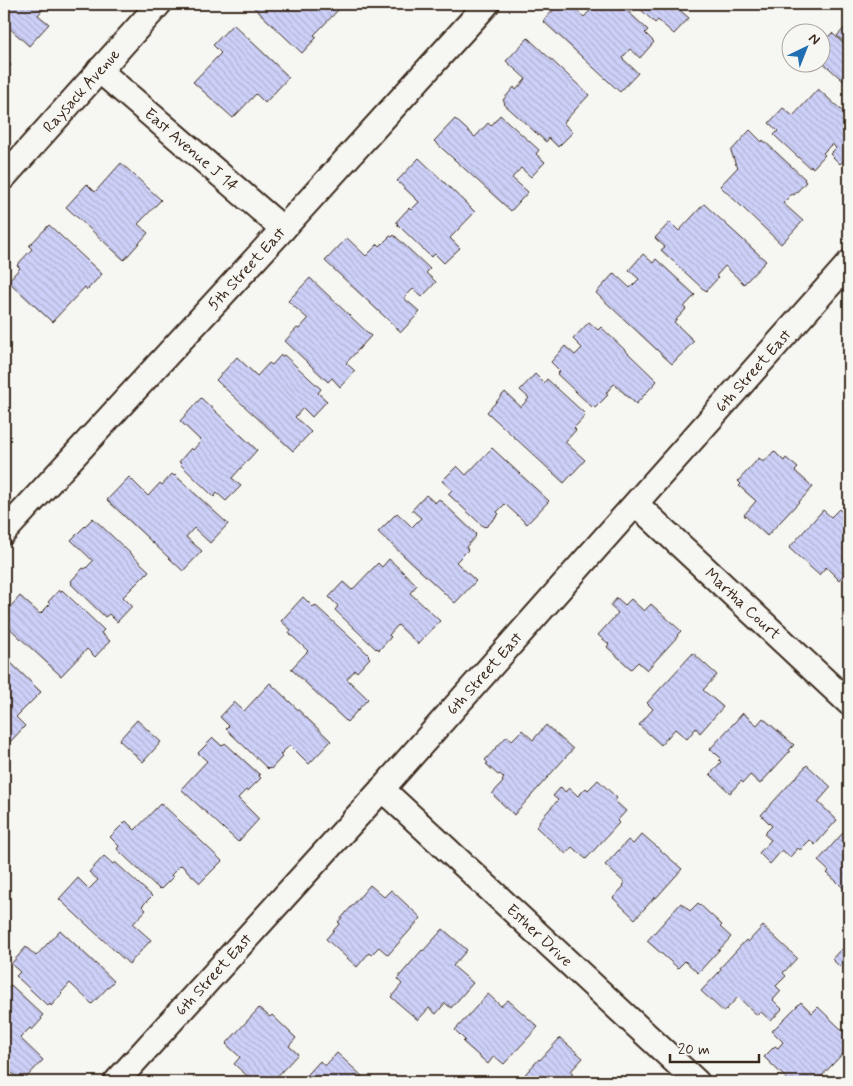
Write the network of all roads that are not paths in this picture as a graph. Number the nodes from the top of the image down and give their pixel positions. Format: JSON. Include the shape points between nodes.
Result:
{"nodes":[{"id":1,"x":159,"y":4,"type":"edge"},
{"id":2,"x":487,"y":4,"type":"edge"},
{"id":3,"x":99,"y":70,"type":"junction"},
{"id":4,"x":4,"y":177,"type":"edge"},
{"id":5,"x":284,"y":229,"type":"junction"},
{"id":6,"x":849,"y":263,"type":"edge"},
{"id":7,"x":636,"y":504,"type":"junction"},
{"id":8,"x":4,"y":532,"type":"edge"},
{"id":9,"x":849,"y":703,"type":"edge"},
{"id":10,"x":382,"y":789,"type":"junction"},
{"id":11,"x":126,"y":1079,"type":"edge"},
{"id":12,"x":697,"y":1082,"type":"edge"}],
"edges":[{"from":1,"to":3,"type":"street","name":"Raysack Avenue"},
{"from":2,"to":5,"type":"street","name":"5th Street East"},
{"from":3,"to":4,"type":"street","name":"Raysack Avenue"},
{"from":3,"to":5,"type":"street","name":"East Avenue J 14"},
{"from":5,"to":8,"type":"street","name":"5th Street East"},
{"from":6,"to":7,"type":"street","name":"6th Street East"},
{"from":7,"to":9,"type":"street","name":"Martha Court"},
{"from":7,"to":10,"type":"street","name":"6th Street East"},
{"from":10,"to":11,"type":"street","name":"6th Street East"},
{"from":10,"to":12,"type":"street","name":"Esther Drive"}]}
